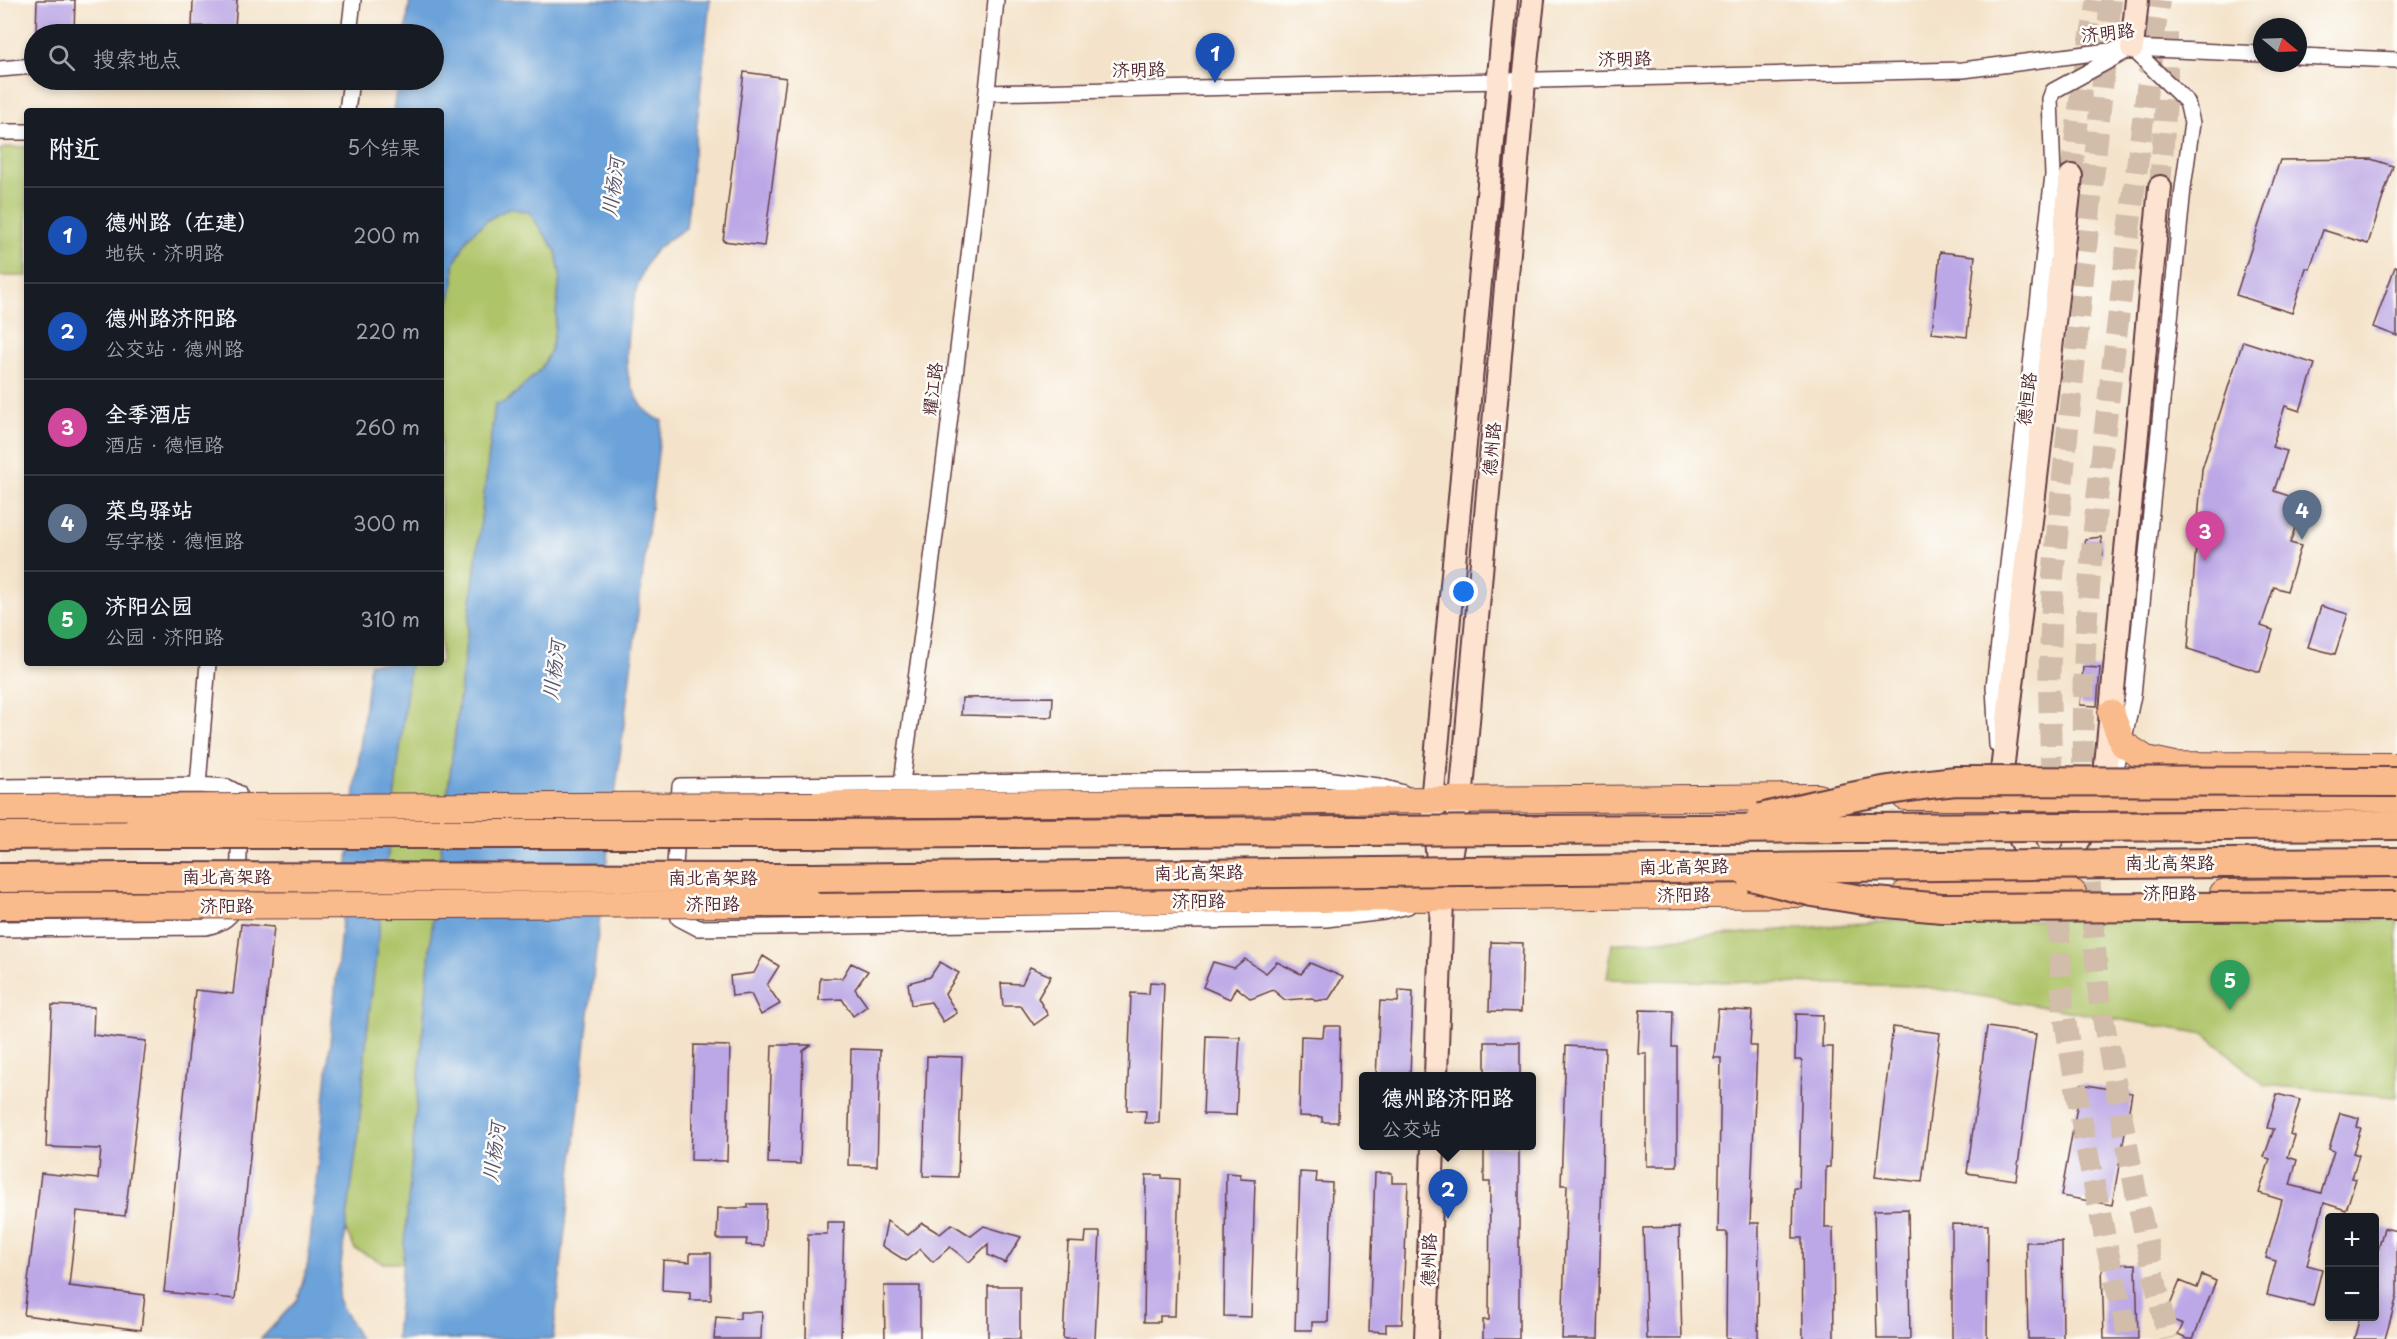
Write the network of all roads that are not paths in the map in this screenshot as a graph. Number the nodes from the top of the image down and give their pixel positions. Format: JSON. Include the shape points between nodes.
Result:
{"nodes":[{"id":1,"x":353,"y":0,"type":"edge"},
{"id":2,"x":996,"y":0,"type":"edge"},
{"id":3,"x":1506,"y":0,"type":"edge"},
{"id":4,"x":1533,"y":0,"type":"edge"},
{"id":5,"x":2137,"y":0,"type":"edge"},
{"id":6,"x":350,"y":24,"type":"edge"},
{"id":7,"x":2132,"y":48,"type":"junction"},
{"id":8,"x":2253,"y":54,"type":"edge"},
{"id":9,"x":2307,"y":56,"type":"edge"},
{"id":10,"x":2397,"y":60,"type":"edge"},
{"id":11,"x":24,"y":67,"type":"edge"},
{"id":12,"x":0,"y":69,"type":"edge"},
{"id":13,"x":1497,"y":81,"type":"junction"},
{"id":14,"x":1524,"y":81,"type":"junction"},
{"id":15,"x":350,"y":90,"type":"edge"},
{"id":16,"x":987,"y":93,"type":"junction"},
{"id":17,"x":347,"y":108,"type":"edge"},
{"id":18,"x":0,"y":132,"type":"edge"},
{"id":19,"x":24,"y":132,"type":"edge"},
{"id":20,"x":2071,"y":176,"type":"tunnel mouth"},
{"id":21,"x":2160,"y":187,"type":"tunnel mouth"},
{"id":22,"x":208,"y":666,"type":"edge"},
{"id":23,"x":2111,"y":713,"type":"junction"},
{"id":24,"x":2123,"y":744,"type":"junction"},
{"id":25,"x":2397,"y":766,"type":"edge"},
{"id":26,"x":902,"y":782,"type":"junction"},
{"id":27,"x":2397,"y":782,"type":"edge"},
{"id":28,"x":198,"y":785,"type":"junction"},
{"id":29,"x":0,"y":787,"type":"edge"},
{"id":30,"x":2103,"y":796,"type":"junction"},
{"id":31,"x":1999,"y":797,"type":"junction"},
{"id":32,"x":2397,"y":798,"type":"edge"},
{"id":33,"x":1461,"y":801,"type":"junction"},
{"id":34,"x":1431,"y":802,"type":"junction"},
{"id":35,"x":0,"y":808,"type":"edge"},
{"id":36,"x":2397,"y":825,"type":"edge"},
{"id":37,"x":1717,"y":829,"type":"junction"},
{"id":38,"x":0,"y":835,"type":"edge"},
{"id":39,"x":2397,"y":862,"type":"edge"},
{"id":40,"x":1716,"y":867,"type":"junction"},
{"id":41,"x":0,"y":878,"type":"edge"},
{"id":42,"x":2397,"y":891,"type":"edge"},
{"id":43,"x":2049,"y":893,"type":"junction"},
{"id":44,"x":1442,"y":898,"type":"junction"},
{"id":45,"x":0,"y":906,"type":"edge"},
{"id":46,"x":2397,"y":906,"type":"edge"},
{"id":47,"x":0,"y":929,"type":"edge"},
{"id":48,"x":1436,"y":1072,"type":"edge"},
{"id":49,"x":1433,"y":1150,"type":"edge"},
{"id":50,"x":1426,"y":1339,"type":"edge"}],
"edges":[{"from":1,"to":6,"type":"street"},
{"from":2,"to":16,"type":"street","name":"耀江路"},
{"from":3,"to":13,"type":"street","name":"德州路"},
{"from":4,"to":14,"type":"street","name":"德州路"},
{"from":5,"to":7,"type":"street"},
{"from":7,"to":8,"type":"street","name":"济明路"},
{"from":7,"to":14,"type":"street","name":"济明路","via":[[1963,70]]},
{"from":7,"to":24,"type":"street","via":[[2187,102],[2192,123],[2133,695]]},
{"from":7,"to":31,"type":"street","name":"德恒路","via":[[2054,91],[2050,99],[2053,175],[1994,686]]},
{"from":9,"to":10,"type":"street"},
{"from":11,"to":12,"type":"street"},
{"from":13,"to":14,"type":"street","name":"济明路"},
{"from":13,"to":16,"type":"street","name":"济明路"},
{"from":13,"to":34,"type":"street","name":"德州路"},
{"from":14,"to":33,"type":"street","name":"德州路"},
{"from":15,"to":17,"type":"street"},
{"from":16,"to":26,"type":"street","name":"耀江路"},
{"from":18,"to":19,"type":"street"},
{"from":20,"to":31,"type":"street"},
{"from":21,"to":23,"type":"street"},
{"from":22,"to":28,"type":"street"},
{"from":23,"to":24,"type":"main road"},
{"from":23,"to":30,"type":"street"},
{"from":24,"to":25,"type":"main road","via":[[2146,759],[2175,765]]},
{"from":24,"to":30,"type":"street"},
{"from":26,"to":34,"type":"street","via":[[1325,779],[1378,786]]},
{"from":26,"to":44,"type":"street","via":[[680,786],[673,898],[679,918],[698,928],[1326,919],[1384,912]]},
{"from":27,"to":37,"type":"highway","bridge":true,"via":[[1956,781],[1833,799]]},
{"from":28,"to":29,"type":"street"},
{"from":28,"to":47,"type":"street","via":[[227,787],[238,793],[240,805],[238,902],[232,915],[221,923],[206,927]]},
{"from":30,"to":31,"type":"main road"},
{"from":30,"to":32,"type":"main road"},
{"from":30,"to":43,"type":"street"},
{"from":31,"to":33,"type":"main road"},
{"from":31,"to":43,"type":"street"},
{"from":33,"to":34,"type":"main road"},
{"from":33,"to":44,"type":"street","name":"德州路"},
{"from":34,"to":35,"type":"main road","bridge":true},
{"from":34,"to":44,"type":"street","name":"德州路"},
{"from":36,"to":37,"type":"highway","name":"南北高架路","bridge":true},
{"from":37,"to":38,"type":"highway","name":"南北高架路","bridge":true},
{"from":39,"to":40,"type":"highway","name":"南北高架路","bridge":true},
{"from":40,"to":41,"type":"highway","name":"南北高架路","bridge":true,"via":[[812,878]]},
{"from":40,"to":46,"type":"highway","bridge":true,"via":[[1813,892],[1942,908]]},
{"from":42,"to":43,"type":"main road","name":"济阳路"},
{"from":43,"to":44,"type":"main road","name":"济阳路"},
{"from":44,"to":45,"type":"main road","name":"济阳路","bridge":true},
{"from":44,"to":48,"type":"street","name":"德州路"},
{"from":49,"to":50,"type":"street","name":"德州路"}]}
